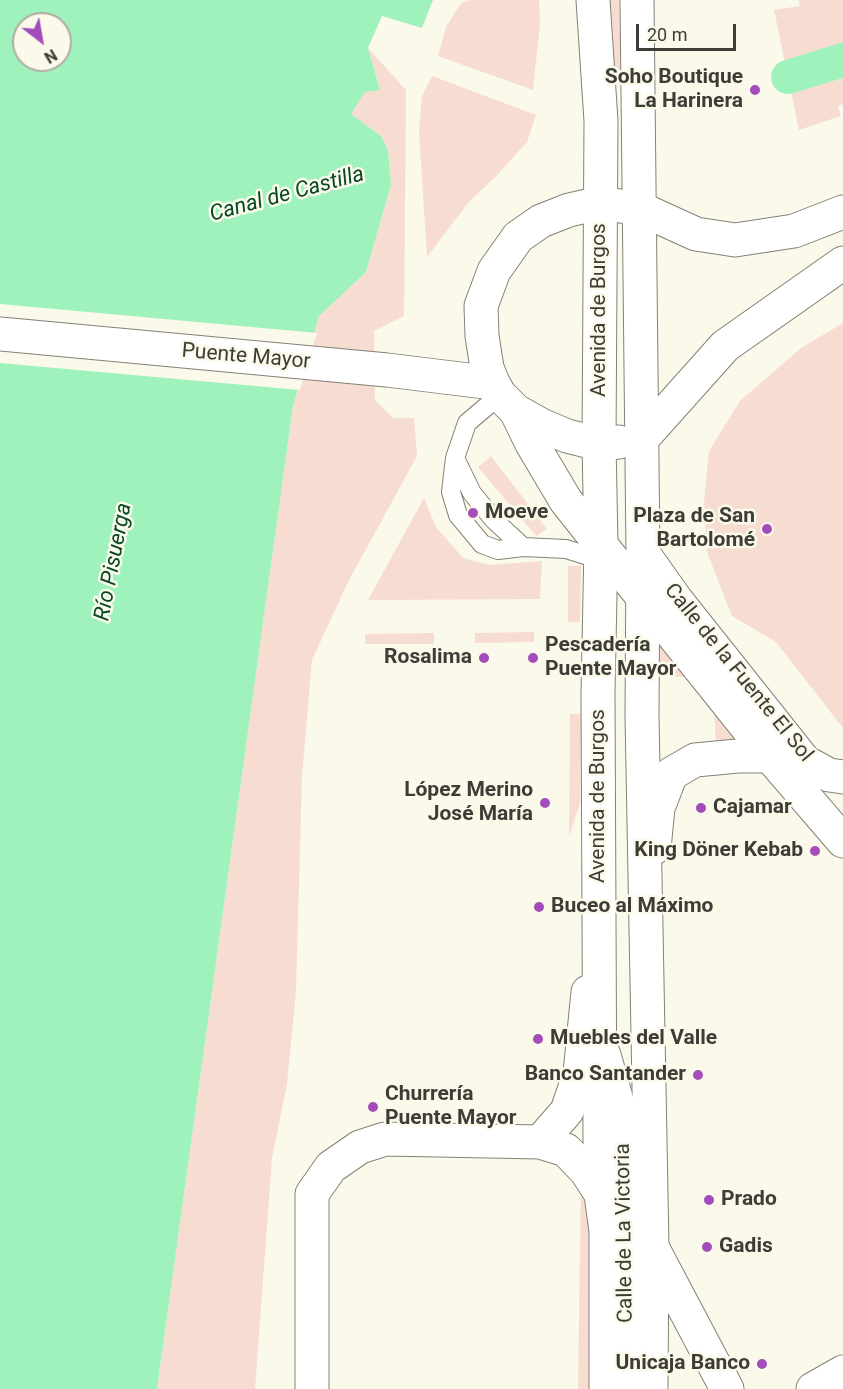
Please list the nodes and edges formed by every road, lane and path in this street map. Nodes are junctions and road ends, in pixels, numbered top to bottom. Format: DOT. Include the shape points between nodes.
graph roads {
  1 [pos="593,0"];
  2 [pos="638,0"];
  3 [pos="600,203"];
  4 [pos="640,210"];
  5 [pos="843,212"];
  6 [pos="843,263"];
  7 [pos="0,334"];
  8 [pos="503,396"];
  9 [pos="641,440"];
  10 [pos="599,444"];
  11 [pos="455,458"];
  12 [pos="523,548"];
  13 [pos="601,552"];
  14 [pos="643,553"];
  15 [pos="642,594"];
  16 [pos="770,756"];
  17 [pos="843,777"];
  18 [pos="843,841"];
  19 [pos="647,921"];
  20 [pos="599,925"];
  21 [pos="601,1045"];
  22 [pos="540,1142"];
  23 [pos="601,1194"];
  24 [pos="652,1247"];
  25 [pos="843,1372"];
  26 [pos="312,1389"];
  27 [pos="606,1389"];
  28 [pos="627,1389"];
  29 [pos="651,1389"];
  30 [pos="727,1389"];
  31 [pos="813,1389"];
  1 -- 3 [label="main road, Avenida de Burgos" via="600,102"];
  2 -- 4 [label="main road, Avenida de Burgos"];
  3 -- 4 [label="main road"];
  3 -- 8 [label="main road, Calle de la Fuente El Sol" via="541,220 518,237 494,271 481,306 482,336 487,368"];
  3 -- 10 [label="main road, Avenida de Burgos"];
  4 -- 5 [label="main road" via="696,234 735,240 794,231"];
  4 -- 9 [label="main road, Avenida de Burgos"];
  6 -- 9 [label="main road" via="725,346"];
  7 -- 8 [label="main road, Puente Mayor" via="387,370"];
  8 -- 10 [label="main road" via="541,425"];
  8 -- 11 [label="lane" via="467,423"];
  8 -- 13 [label="main road, Calle de la Fuente El Sol"];
  9 -- 10 [label="main road"];
  9 -- 14 [label="main road, Avenida de Burgos"];
  10 -- 13 [label="main road, Avenida de Burgos"];
  11 -- 12 [label="lane" via="471,493"];
  11 -- 12 [label="lane" via="450,492 458,515 482,544 498,550"];
  12 -- 13 [label="lane"];
  13 -- 15 [label="main road, Calle de la Fuente El Sol"];
  13 -- 20 [label="main road, Avenida de Burgos"];
  14 -- 15 [label="main road, Avenida de Burgos"];
  14 -- 17 [label="main road, Calle de la Fuente El Sol" via="805,762 829,776"];
  15 -- 16 [label="main road, Calle de la Fuente El Sol"];
  15 -- 19 [label="main road, Avenida de Burgos"];
  16 -- 18 [label="main road, Calle de la Fuente El Sol"];
  16 -- 19 [label="main road, Calle de la Fuente El Sol" via="695,760 671,774 658,808"];
  19 -- 24 [label="main road, Avenida de Burgos"];
  20 -- 21 [label="main road, Avenida de Burgos"];
  20 -- 22 [label="main road" via="585,1010 580,1073 567,1111"];
  21 -- 23 [label="main road, Avenida de Burgos"];
  21 -- 28 [label="main road, Calle de La Victoria" via="622,1119 629,1210"];
  22 -- 23 [label="main road" via="566,1150"];
  22 -- 26 [label="main road" via="385,1139 360,1147 331,1167 312,1194"];
  23 -- 27 [label="main road, Avenida de Burgos" via="606,1231"];
  24 -- 29 [label="main road, Avenida de Burgos"];
  24 -- 30 [label="main road, Calle de La Victoria"];
  25 -- 31 [label="main road"];
}
